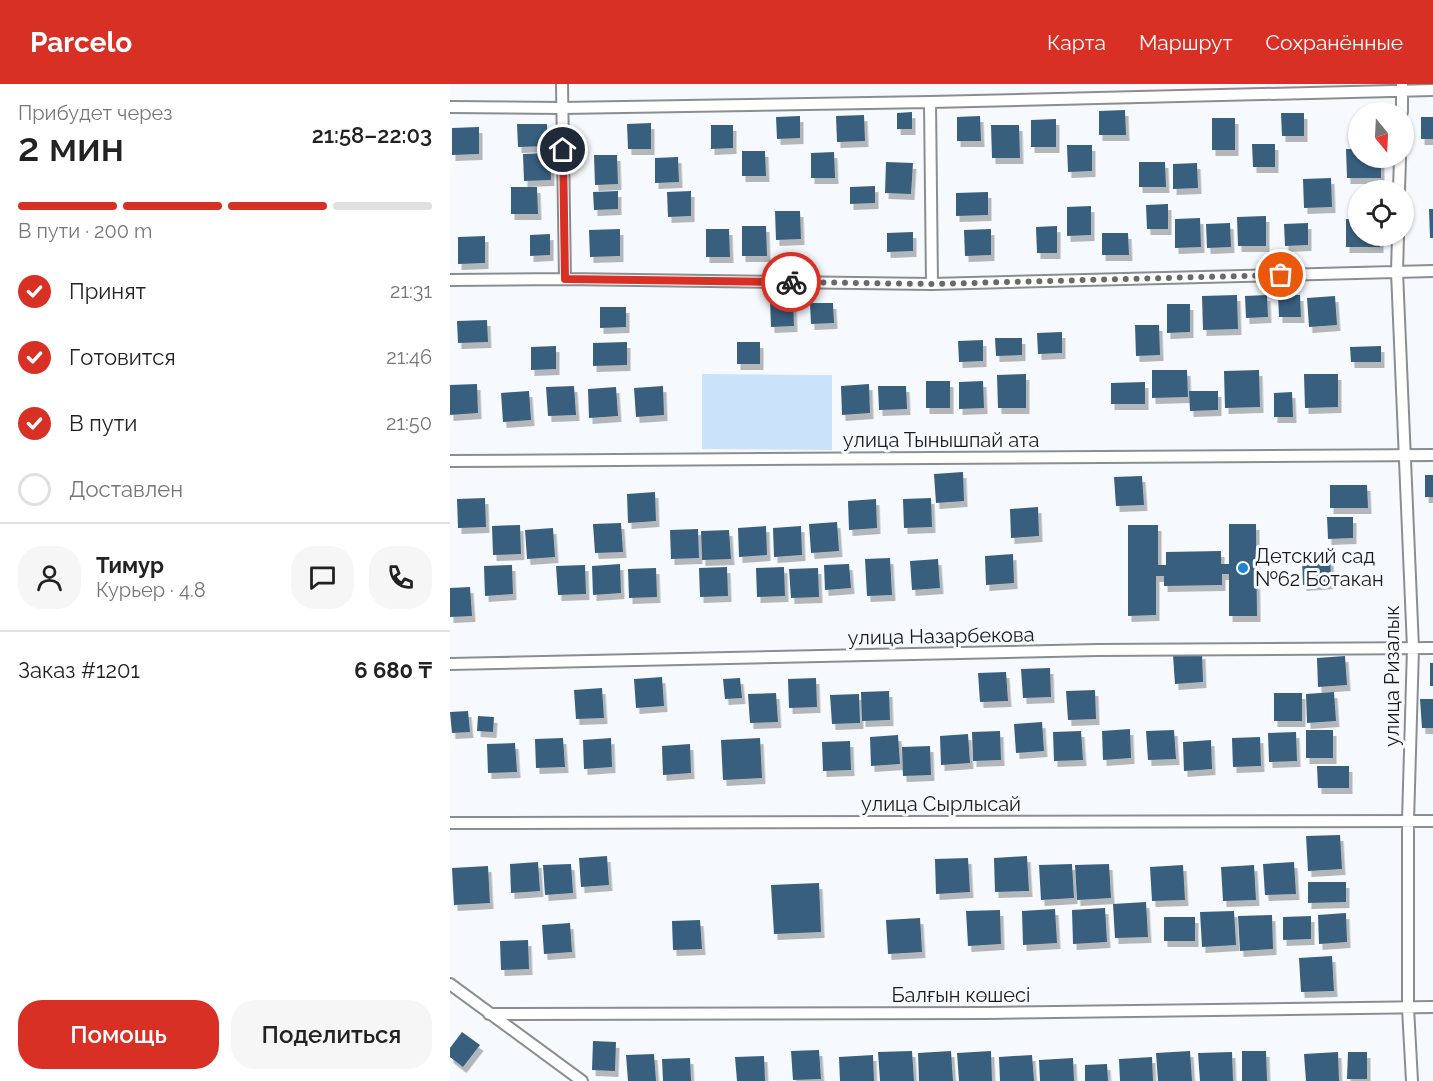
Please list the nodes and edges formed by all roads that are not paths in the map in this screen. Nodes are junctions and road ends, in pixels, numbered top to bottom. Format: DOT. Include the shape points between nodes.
graph roads {
  1 [pos="562,84"];
  2 [pos="1402,87"];
  3 [pos="1433,90"];
  4 [pos="930,102"];
  5 [pos="450,107"];
  6 [pos="562,108"];
  7 [pos="1398,246"];
  8 [pos="1433,271"];
  9 [pos="1397,272"];
  10 [pos="565,279"];
  11 [pos="450,280"];
  12 [pos="932,284"];
  13 [pos="1404,455"];
  14 [pos="1433,455"];
  15 [pos="450,461"];
  16 [pos="1413,648"];
  17 [pos="1433,648"];
  18 [pos="450,664"];
  19 [pos="1408,821"];
  20 [pos="1433,821"];
  21 [pos="450,824"];
  22 [pos="450,984"];
  23 [pos="1433,1007"];
  24 [pos="1408,1008"];
  25 [pos="489,1014"];
  26 [pos="582,1081"];
  27 [pos="1412,1081"];
  1 -- 6 [label="street"];
  2 -- 3 [label="street"];
  2 -- 4 [label="street"];
  4 -- 6 [label="street"];
  4 -- 12 [label="street"];
  5 -- 6 [label="street"];
  6 -- 10 [label="street"];
  7 -- 9 [label="street, улица Ризалык"];
  8 -- 9 [label="street"];
  9 -- 12 [label="street"];
  9 -- 13 [label="street, улица Ризалык"];
  10 -- 11 [label="street"];
  10 -- 12 [label="street"];
  13 -- 14 [label="street, улица Тынышпай ата"];
  13 -- 15 [label="street, улица Тынышпай ата"];
  13 -- 16 [label="street, улица Ризалык"];
  16 -- 17 [label="street, улица Назарбекова"];
  16 -- 18 [label="street, улица Назарбекова" via="1098,650"];
  16 -- 19 [label="street, улица Ризалык"];
  19 -- 20 [label="street, улица Сырлысай"];
  19 -- 21 [label="street, улица Сырлысай"];
  19 -- 24 [label="street, улица Ризалык"];
  22 -- 25 [label="street"];
  23 -- 24 [label="street, Балғын көшесі"];
  24 -- 25 [label="street, Балғын көшесі"];
  24 -- 27 [label="street, улица Ризалык"];
  25 -- 26 [label="street"];
}
